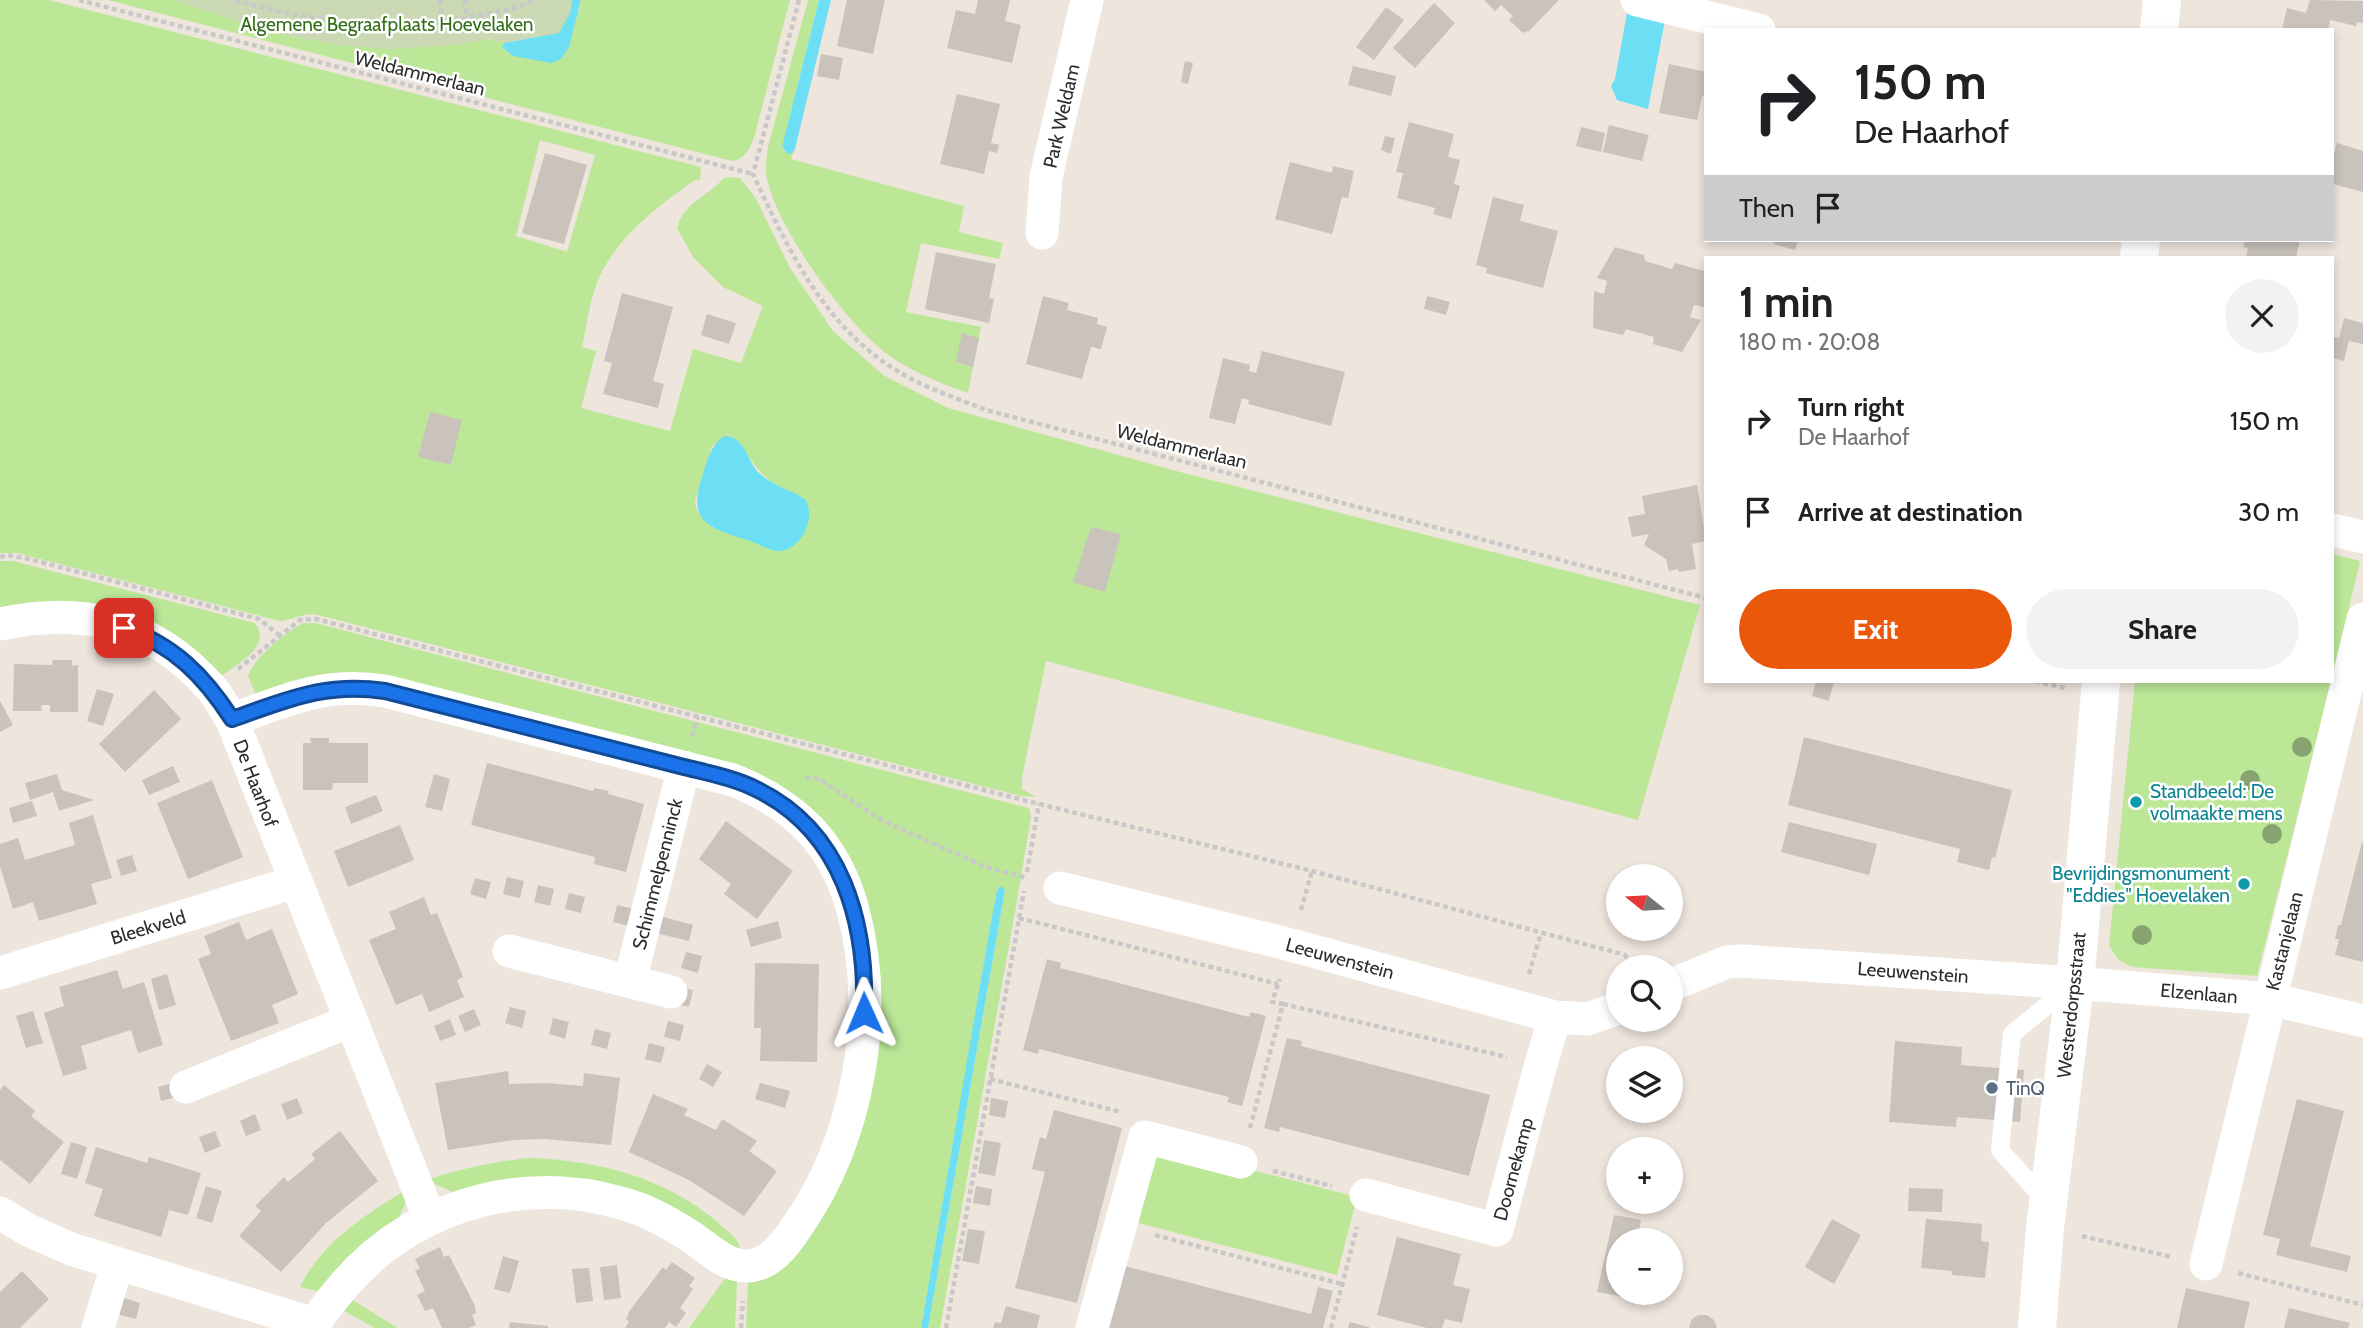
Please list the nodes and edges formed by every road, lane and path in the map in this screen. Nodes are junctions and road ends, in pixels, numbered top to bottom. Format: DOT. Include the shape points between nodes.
graph roads {
  1 [pos="79,0"];
  2 [pos="235,0"];
  3 [pos="440,0"];
  4 [pos="465,0"];
  5 [pos="534,0"];
  6 [pos="799,0"];
  7 [pos="1087,0"];
  8 [pos="1637,0"];
  9 [pos="2162,0"];
  10 [pos="467,18"];
  11 [pos="442,21"];
  12 [pos="1751,28"];
  13 [pos="2159,28"];
  14 [pos="753,174"];
  15 [pos="1042,233"];
  16 [pos="2334,530"];
  17 [pos="2363,537"];
  18 [pos="0,556"];
  19 [pos="1704,597"];
  20 [pos="2363,619"];
  21 [pos="0,624"];
  22 [pos="279,635"];
  23 [pos="2101,683"];
  24 [pos="213,689"];
  25 [pos="232,719"];
  26 [pos="684,767"];
  27 [pos="777,801"];
  28 [pos="1039,804"];
  29 [pos="1026,878"];
  30 [pos="295,882"];
  31 [pos="1060,888"];
  32 [pos="1019,918"];
  33 [pos="1291,945"];
  34 [pos="509,951"];
  35 [pos="1625,955"];
  36 [pos="0,973"];
  37 [pos="1683,980"];
  38 [pos="629,981"];
  39 [pos="2075,983"];
  40 [pos="1278,984"];
  41 [pos="671,992"];
  42 [pos="2270,999"];
  43 [pos="1283,1004"];
  44 [pos="1520,1007"];
  45 [pos="1606,1012"];
  46 [pos="1555,1017"];
  47 [pos="350,1021"];
  48 [pos="2363,1021"];
  49 [pos="990,1079"];
  50 [pos="186,1087"];
  51 [pos="1145,1137"];
  52 [pos="1241,1162"];
  53 [pos="1366,1195"];
  54 [pos="0,1213"];
  55 [pos="2047,1216"];
  56 [pos="430,1219"];
  57 [pos="1120,1226"];
  58 [pos="2206,1264"];
  59 [pos="117,1265"];
  60 [pos="1342,1284"];
  61 [pos="2363,1305"];
  62 [pos="313,1326"];
  63 [pos="98,1328"];
  64 [pos="946,1328"];
  65 [pos="1092,1328"];
  66 [pos="1331,1328"];
  67 [pos="2038,1328"];
  1 -- 14 [label="path, Weldammerlaan"];
  2 -- 11 [label="path" via="327,20 374,24"];
  3 -- 11 [label="path"];
  4 -- 10 [label="path"];
  5 -- 10 [label="path"];
  6 -- 14 [label="path"];
  7 -- 15 [label="street, Park Weldam" via="1046,177"];
  8 -- 12 [label="street"];
  9 -- 13 [label="street"];
  10 -- 11 [label="path"];
  14 -- 19 [label="path, Weldammerlaan" via="798,266 831,313 890,367 931,388 1007,416"];
  16 -- 17 [label="street"];
  18 -- 22 [label="path" via="26,558 259,619"];
  20 -- 42 [label="street, Kastanjelaan"];
  21 -- 24 [label="street, De Haarhof" via="55,616 110,622 164,646"];
  22 -- 24 [label="path"];
  22 -- 28 [label="path" via="300,620 316,619"];
  23 -- 39 [label="street, Westerdorpsstraat"];
  24 -- 25 [label="street, De Haarhof"];
  25 -- 26 [label="street" via="314,691 362,687"];
  25 -- 30 [label="street, De Haarhof"];
  26 -- 27 [label="street" via="733,780"];
  26 -- 38 [label="street, Schimmelpenninck"];
  27 -- 29 [label="path" via="798,782 808,777 819,779 883,821 986,867"];
  27 -- 56 [label="street" via="814,833 845,882 854,913 864,993 859,1073 850,1111 823,1183 787,1241 766,1261 738,1265 643,1211 578,1194 502,1195"];
  28 -- 29 [label="path"];
  28 -- 35 [label="path"];
  29 -- 31 [label="path"];
  29 -- 32 [label="path"];
  30 -- 36 [label="street, Bleekveld"];
  30 -- 47 [label="street, De Haarhof"];
  31 -- 33 [label="street, Leeuwenstein"];
  32 -- 40 [label="path"];
  32 -- 49 [label="path"];
  33 -- 40 [label="path"];
  33 -- 44 [label="street, Leeuwenstein"];
  34 -- 38 [label="street"];
  37 -- 39 [label="street, Leeuwenstein" via="1727,962 1743,961"];
  38 -- 41 [label="street"];
  39 -- 42 [label="street, Elzenlaan"];
  39 -- 55 [label="street, Westerdorpsstraat"];
  39 -- 55 [label="lane" via="2012,1034 2000,1150"];
  40 -- 43 [label="path" via="1272,1002"];
  42 -- 48 [label="street, Elzenlaan"];
  42 -- 58 [label="street, Kastanjelaan"];
  43 -- 44 [label="path" via="1506,1057"];
  43 -- 52 [label="path"];
  44 -- 46 [label="street, Leeuwenstein"];
  45 -- 46 [label="street, Leeuwenstein" via="1587,1019"];
  46 -- 53 [label="street, Doornekamp" via="1497,1230"];
  47 -- 50 [label="street"];
  47 -- 56 [label="street, De Haarhof"];
  49 -- 51 [label="path" via="1149,1119"];
  49 -- 64 [label="path"];
  51 -- 52 [label="street"];
  51 -- 57 [label="street"];
  52 -- 53 [label="path"];
  53 -- 60 [label="path"];
  54 -- 59 [label="street" via="71,1250"];
  55 -- 58 [label="path"];
  55 -- 67 [label="street, Westerdorpsstraat"];
  56 -- 62 [label="street" via="388,1244 356,1271"];
  57 -- 60 [label="path"];
  57 -- 65 [label="street"];
  58 -- 61 [label="path"];
  59 -- 62 [label="street"];
  59 -- 63 [label="street"];
  60 -- 66 [label="path"];
}
